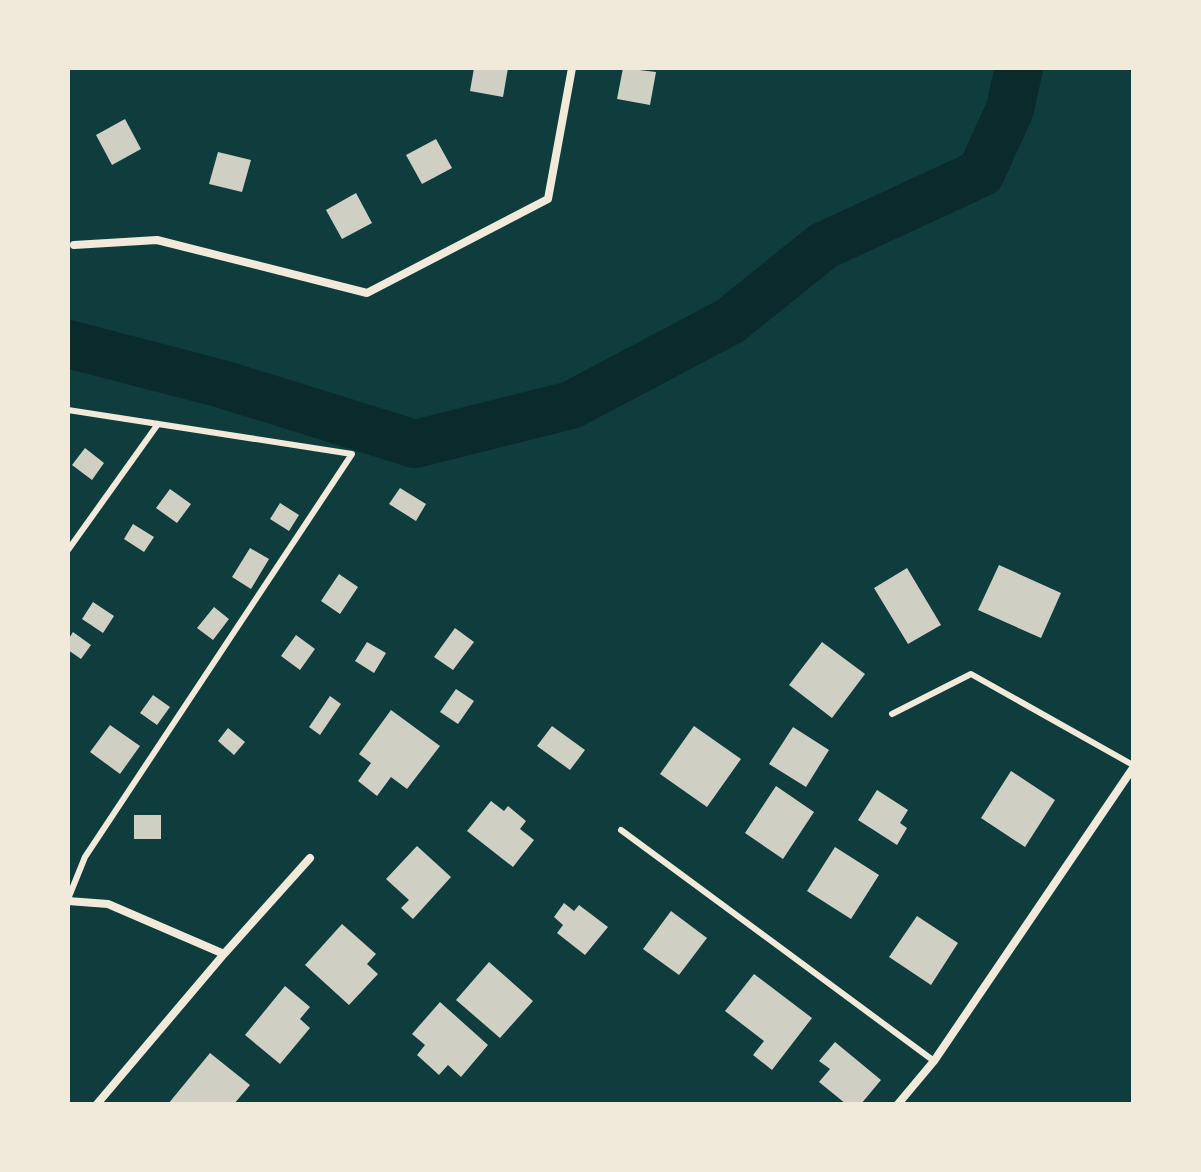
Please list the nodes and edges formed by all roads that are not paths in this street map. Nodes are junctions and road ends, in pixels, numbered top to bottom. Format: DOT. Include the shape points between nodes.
graph roads {
  1 [pos="572,68"];
  2 [pos="74,245"];
  3 [pos="68,410"];
  4 [pos="158,424"];
  5 [pos="68,550"];
  6 [pos="892,714"];
  7 [pos="1133,767"];
  8 [pos="621,830"];
  9 [pos="310,858"];
  10 [pos="68,900"];
  11 [pos="224,954"];
  12 [pos="934,1061"];
  13 [pos="97,1104"];
  14 [pos="898,1104"];
  1 -- 2 [label="street" via="548,199 367,293 157,240"];
  3 -- 4 [label="lane"];
  4 -- 5 [label="lane"];
  4 -- 10 [label="lane" via="352,454 85,857"];
  6 -- 7 [label="lane" via="971,674"];
  7 -- 12 [label="street"];
  8 -- 12 [label="lane"];
  9 -- 11 [label="street"];
  10 -- 11 [label="street" via="108,904"];
  11 -- 13 [label="street"];
  12 -- 14 [label="street"];
}
